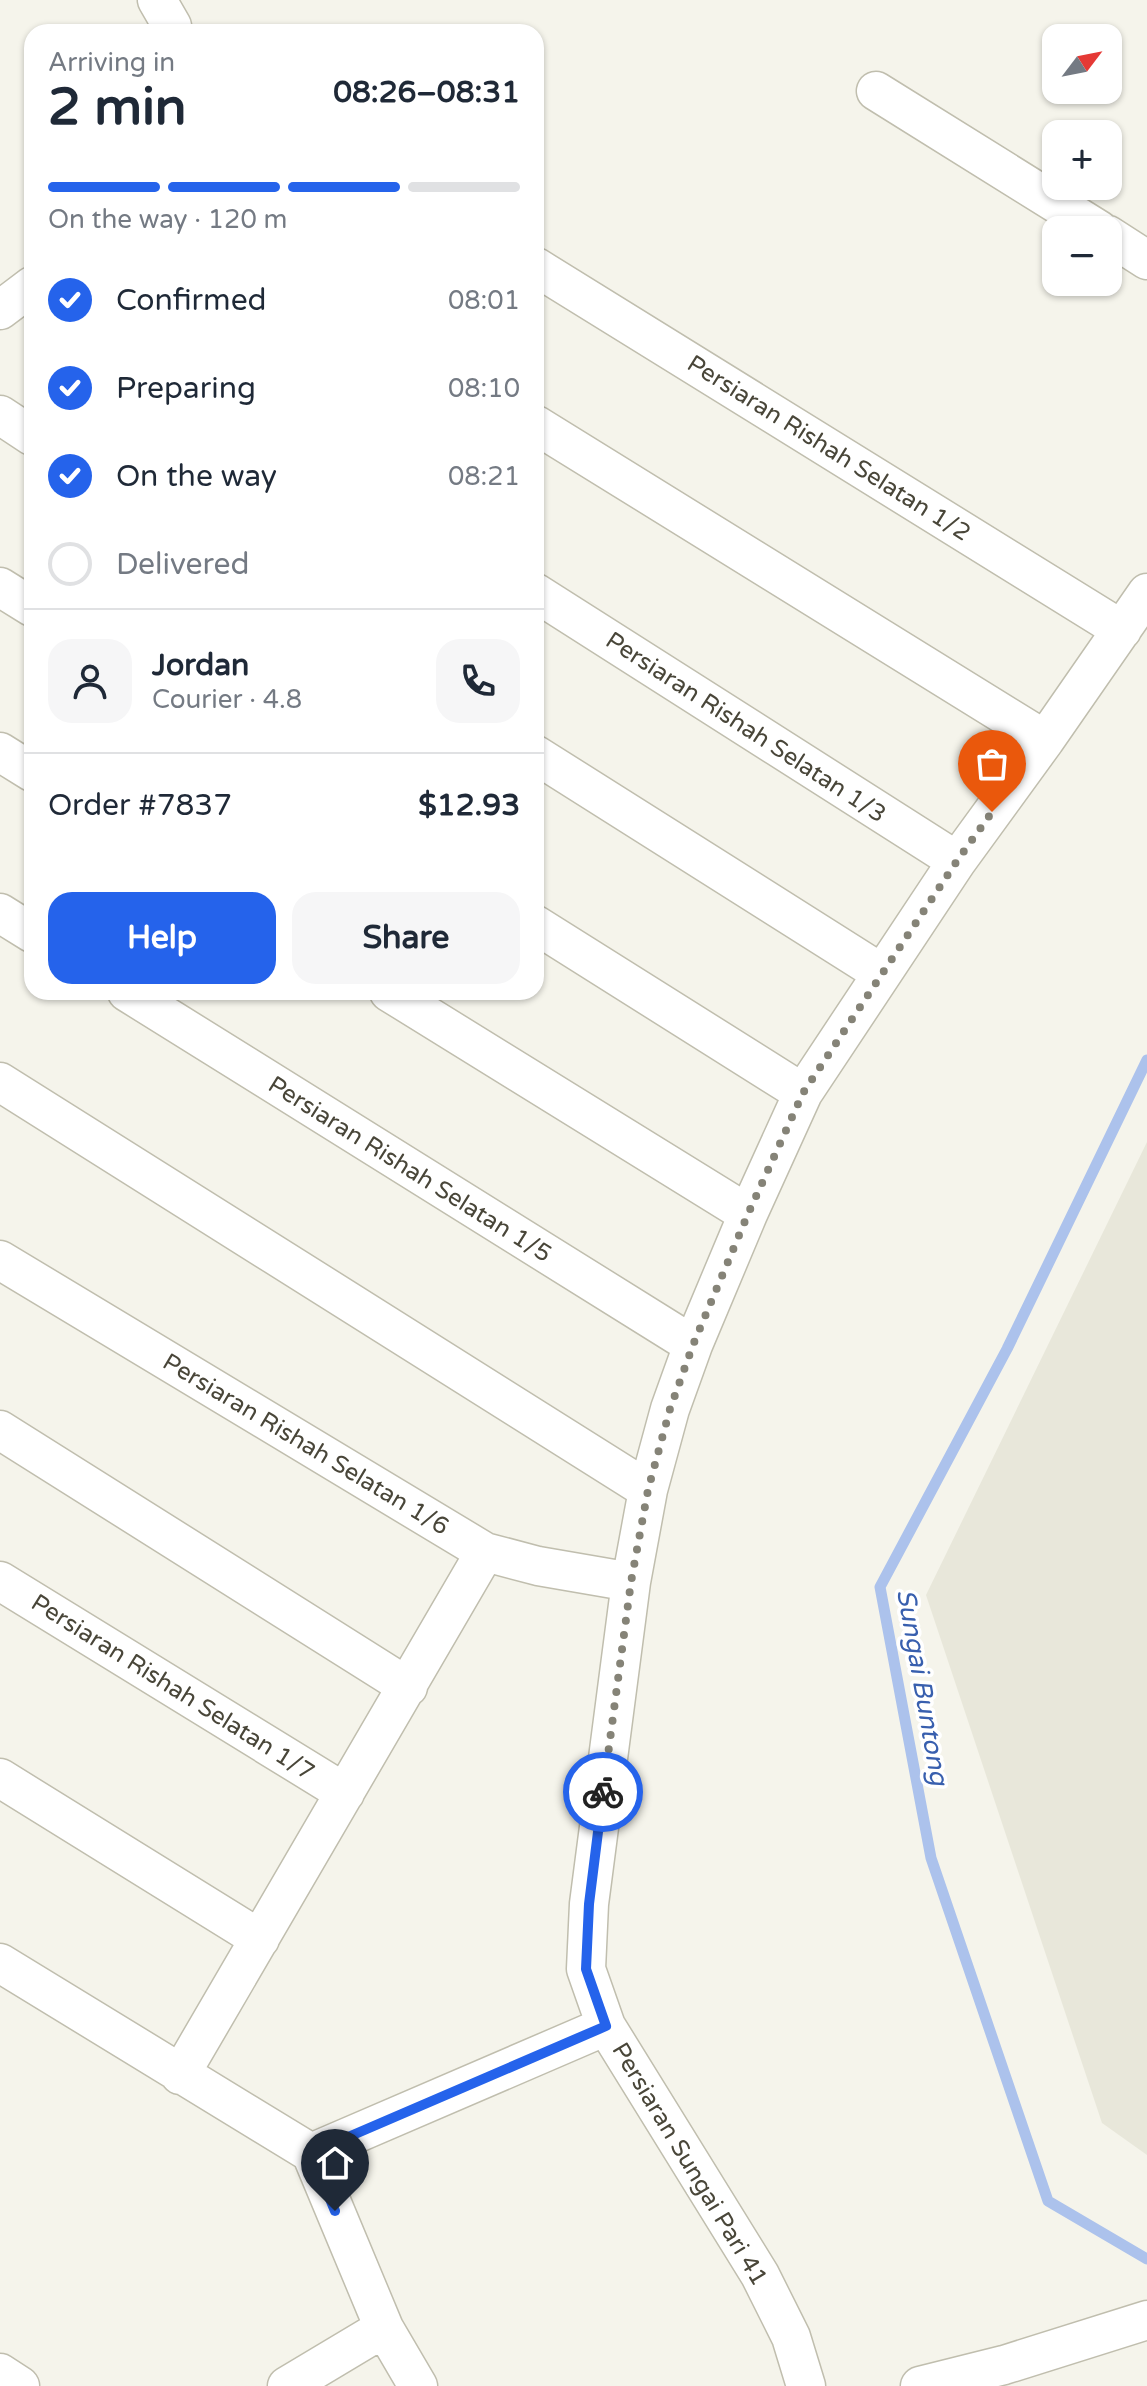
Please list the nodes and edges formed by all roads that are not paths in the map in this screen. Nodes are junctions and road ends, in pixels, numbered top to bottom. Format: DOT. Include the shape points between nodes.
graph roads {
  1 [pos="876,91"];
  2 [pos="1077,216"];
  3 [pos="1122,244"];
  4 [pos="1147,260"];
  5 [pos="544,272"];
  6 [pos="24,292"];
  7 [pos="0,310"];
  8 [pos="0,415"];
  9 [pos="544,430"];
  10 [pos="24,431"];
  11 [pos="0,587"];
  12 [pos="1147,593"];
  13 [pos="544,598"];
  14 [pos="24,602"];
  15 [pos="1122,630"];
  16 [pos="1045,740"];
  17 [pos="0,752"];
  18 [pos="544,760"];
  19 [pos="24,767"];
  20 [pos="957,861"];
  21 [pos="0,913"];
  22 [pos="24,928"];
  23 [pos="544,930"];
  24 [pos="881,973"];
  25 [pos="140,1000"];
  26 [pos="402,1000"];
  27 [pos="0,1082"];
  28 [pos="803,1093"];
  29 [pos="748,1214"];
  30 [pos="0,1260"];
  31 [pos="693,1345"];
  32 [pos="0,1430"];
  33 [pos="648,1490"];
  34 [pos="485,1552"];
  35 [pos="0,1581"];
  36 [pos="631,1582"];
  37 [pos="408,1687"];
  38 [pos="0,1778"];
  39 [pos="345,1793"];
  40 [pos="260,1939"];
  41 [pos="0,1963"];
  42 [pos="606,2026"];
  43 [pos="180,2075"];
  44 [pos="311,2153"];
  45 [pos="1146,2320"];
  46 [pos="384,2328"];
  47 [pos="0,2373"];
  48 [pos="20,2386"];
  49 [pos="287,2386"];
  50 [pos="418,2386"];
  51 [pos="806,2386"];
  52 [pos="920,2386"];
  1 -- 2 [label="street"];
  3 -- 4 [label="street"];
  5 -- 15 [label="street, Persiaran Rishah Selatan 1/2"];
  6 -- 7 [label="street"];
  8 -- 10 [label="street"];
  9 -- 16 [label="street"];
  11 -- 14 [label="street"];
  12 -- 15 [label="street, Persiaran Sungai Pari 41"];
  13 -- 20 [label="street, Persiaran Rishah Selatan 1/3"];
  15 -- 16 [label="street, Persiaran Sungai Pari 41"];
  16 -- 20 [label="street, Persiaran Sungai Pari 41"];
  17 -- 19 [label="street"];
  18 -- 24 [label="street"];
  20 -- 24 [label="street, Persiaran Sungai Pari 41"];
  21 -- 22 [label="street"];
  23 -- 28 [label="street"];
  24 -- 28 [label="street, Persiaran Sungai Pari 41"];
  25 -- 31 [label="street, Persiaran Rishah Selatan 1/5"];
  26 -- 29 [label="street"];
  27 -- 33 [label="street"];
  28 -- 29 [label="street, Persiaran Sungai Pari 41"];
  29 -- 31 [label="street, Persiaran Sungai Pari 41"];
  30 -- 34 [label="street, Persiaran Rishah Selatan 1/6"];
  31 -- 33 [label="street, Persiaran Sungai Pari 41"];
  32 -- 37 [label="street"];
  33 -- 36 [label="street, Persiaran Sungai Pari 41"];
  34 -- 36 [label="street, Persiaran Rishah Selatan 1/6"];
  34 -- 37 [label="street"];
  35 -- 39 [label="street, Persiaran Rishah Selatan 1/7"];
  36 -- 42 [label="street, Persiaran Sungai Pari 41" via="589,1904 586,1969"];
  37 -- 39 [label="street"];
  38 -- 40 [label="street"];
  39 -- 40 [label="street"];
  40 -- 43 [label="street"];
  41 -- 43 [label="street"];
  42 -- 44 [label="street"];
  42 -- 51 [label="street, Persiaran Sungai Pari 41" via="760,2275 791,2337"];
  43 -- 44 [label="street"];
  44 -- 46 [label="street"];
  45 -- 52 [label="street"];
  46 -- 49 [label="street"];
  46 -- 50 [label="street"];
  47 -- 48 [label="street"];
}
